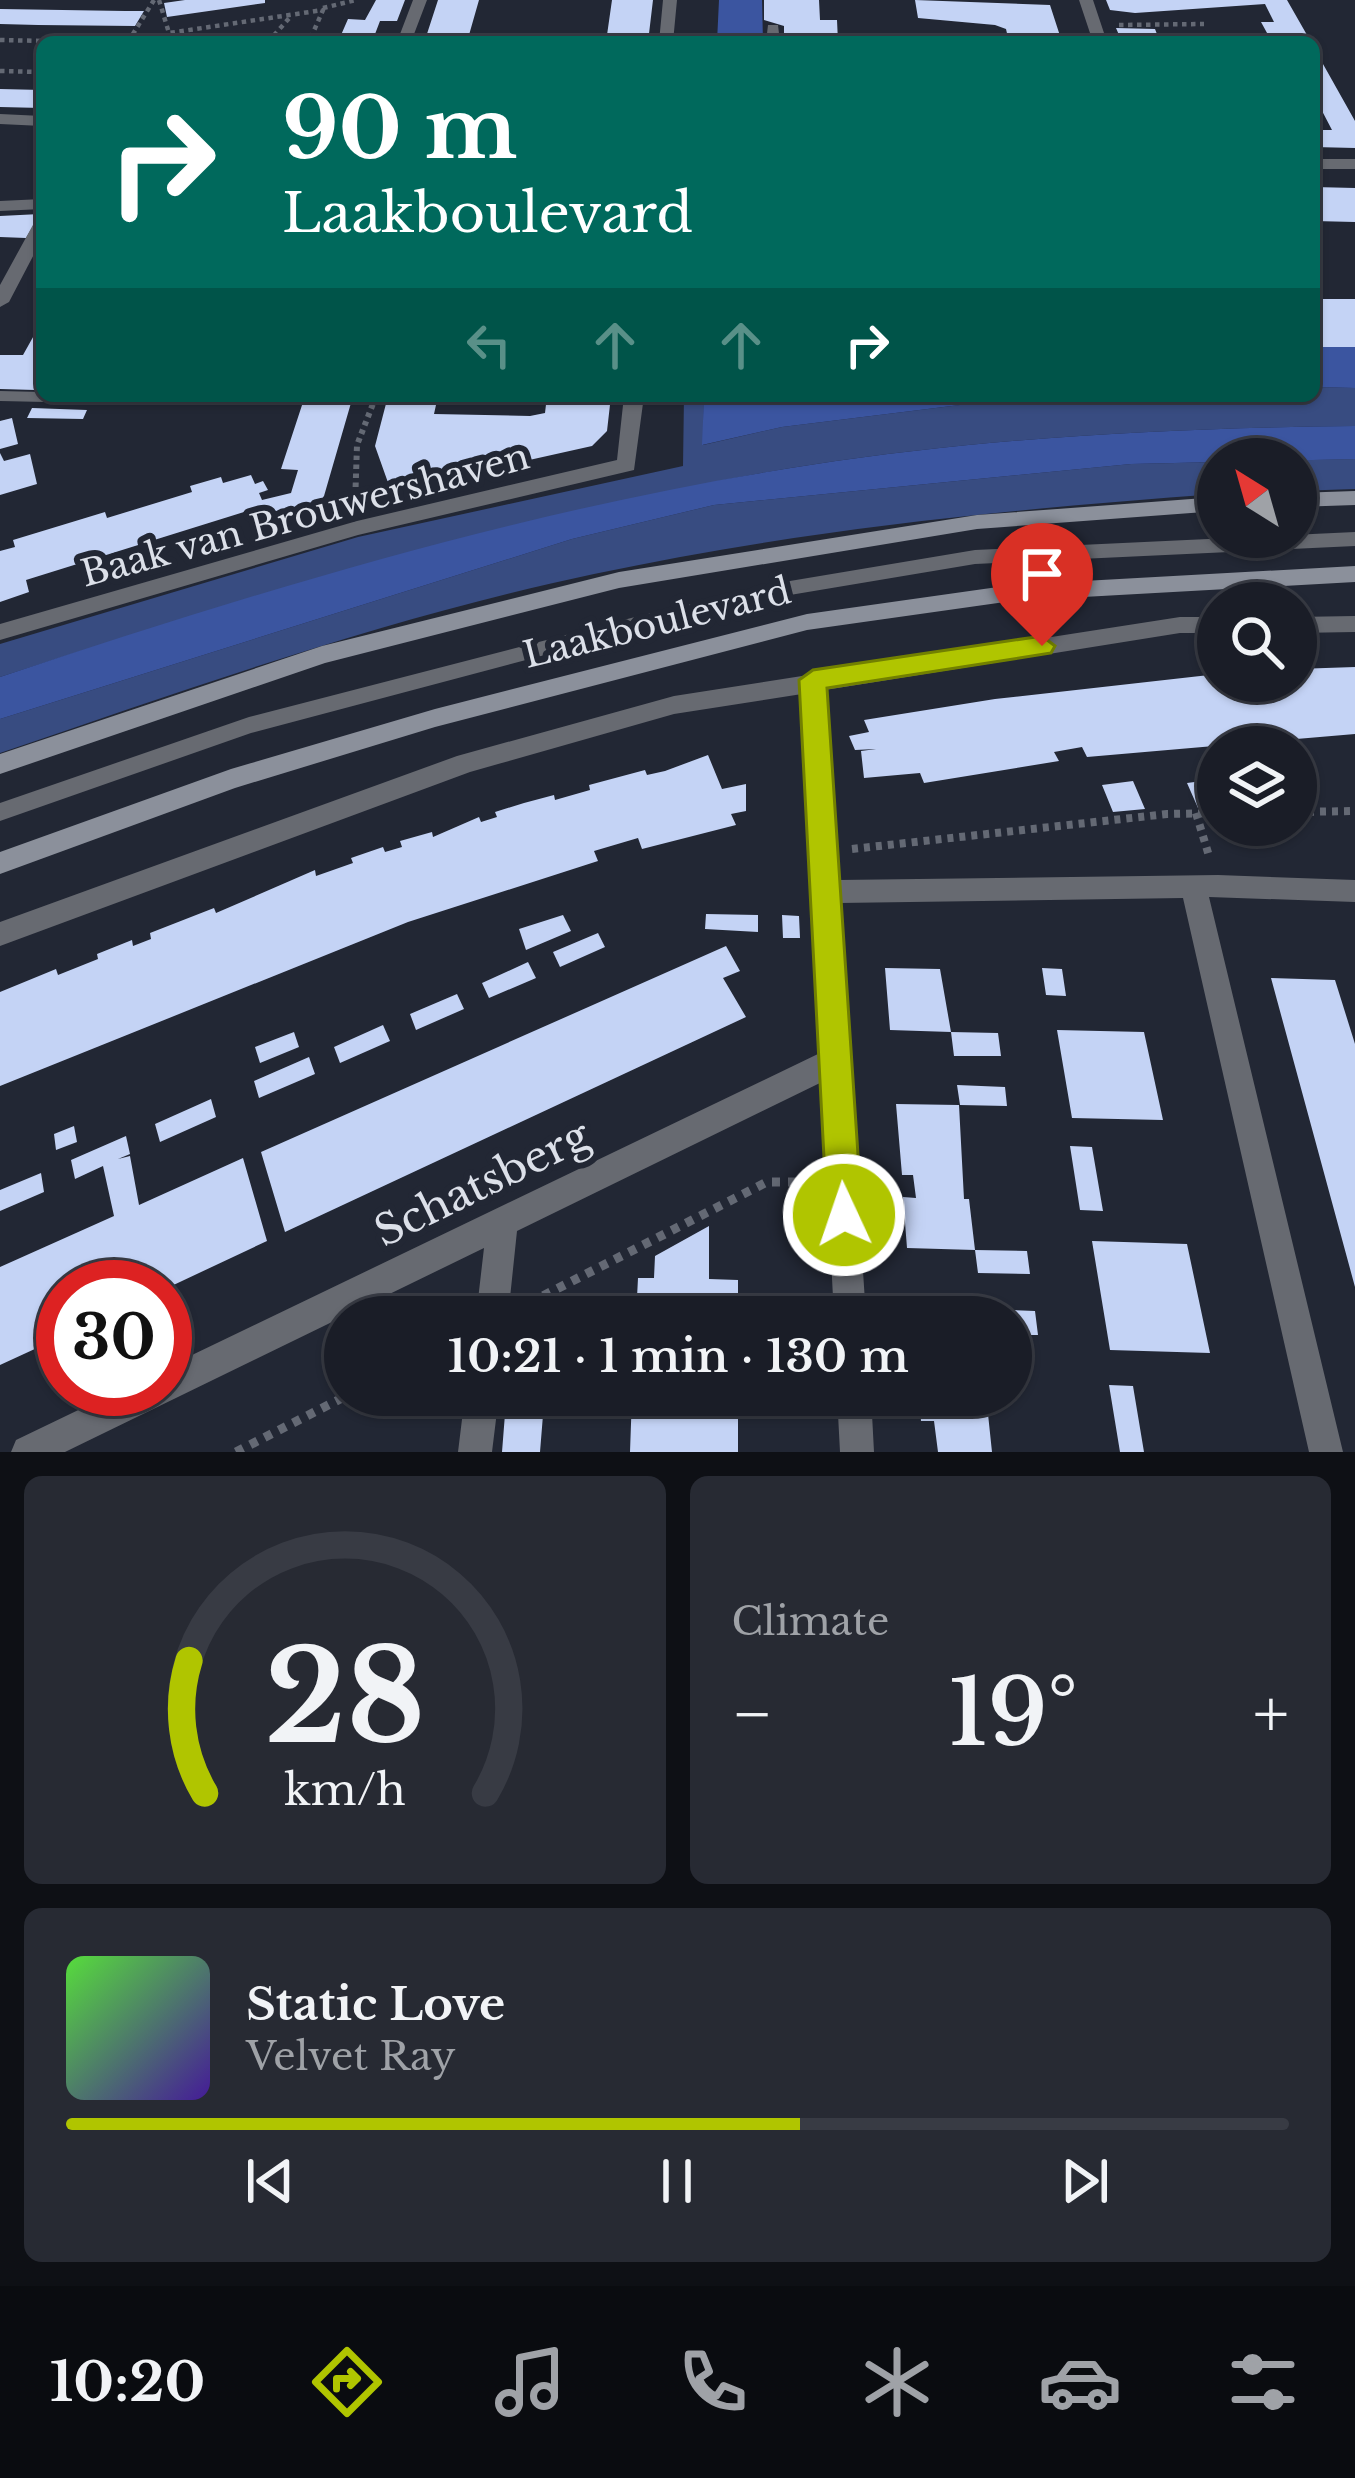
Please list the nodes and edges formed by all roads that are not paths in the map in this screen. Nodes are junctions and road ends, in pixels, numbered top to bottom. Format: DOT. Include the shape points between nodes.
graph roads {
  1 [pos="420,0"];
  2 [pos="670,0"];
  3 [pos="1086,0"];
  4 [pos="406,36"];
  5 [pos="667,36"];
  6 [pos="1098,36"];
  7 [pos="0,119"];
  8 [pos="36,121"];
  9 [pos="1320,164"];
  10 [pos="1355,164"];
  11 [pos="36,204"];
  12 [pos="0,206"];
  13 [pos="36,235"];
  14 [pos="0,302"];
  15 [pos="0,396"];
  16 [pos="36,397"];
  17 [pos="633,402"];
  18 [pos="1355,498"];
  19 [pos="1317,499"];
  20 [pos="1197,506"];
  21 [pos="1355,539"];
  22 [pos="1355,574"];
  23 [pos="1355,624"];
  24 [pos="1317,625"];
  25 [pos="1197,626"];
  26 [pos="0,632"];
  27 [pos="813,680"];
  28 [pos="0,764"];
  29 [pos="0,812"];
  30 [pos="0,862"];
  31 [pos="1194,889"];
  32 [pos="1355,891"];
  33 [pos="823,892"];
  34 [pos="0,934"];
  35 [pos="837,1060"];
  36 [pos="502,1225"];
  37 [pos="505,1296"];
  38 [pos="849,1296"];
  39 [pos="192,1374"];
  40 [pos="103,1416"];
  41 [pos="479,1416"];
  42 [pos="855,1416"];
  43 [pos="28,1452"];
  44 [pos="475,1452"];
  45 [pos="857,1452"];
  46 [pos="1326,1452"];
  1 -- 4 [label="street"];
  2 -- 5 [label="street"];
  3 -- 6 [label="street"];
  7 -- 8 [label="street"];
  9 -- 10 [label="street"];
  11 -- 12 [label="street"];
  13 -- 14 [label="street"];
  15 -- 16 [label="lane"];
  17 -- 26 [label="street, Baak van Brouwershaven" via="627,465 357,528"];
  18 -- 19 [label="main road"];
  20 -- 28 [label="main road, Laakboulevard" via="977,522 619,580 322,655"];
  21 -- 29 [label="lane, Laakboulevard" via="976,556 790,588 249,725"];
  22 -- 30 [label="main road, Laakboulevard" via="1012,593 807,622 435,718 230,779"];
  23 -- 24 [label="street"];
  25 -- 27 [label="street"];
  27 -- 33 [label="street"];
  27 -- 34 [label="street" via="674,705 466,763"];
  31 -- 32 [label="street"];
  31 -- 33 [label="street"];
  31 -- 46 [label="street"];
  33 -- 35 [label="street"];
  35 -- 36 [label="street, Schatsberg"];
  35 -- 38 [label="street"];
  36 -- 37 [label="street"];
  36 -- 39 [label="street, Schatsberg"];
  40 -- 43 [label="street, Schatsberg"];
  41 -- 44 [label="street"];
  42 -- 45 [label="street"];
}
